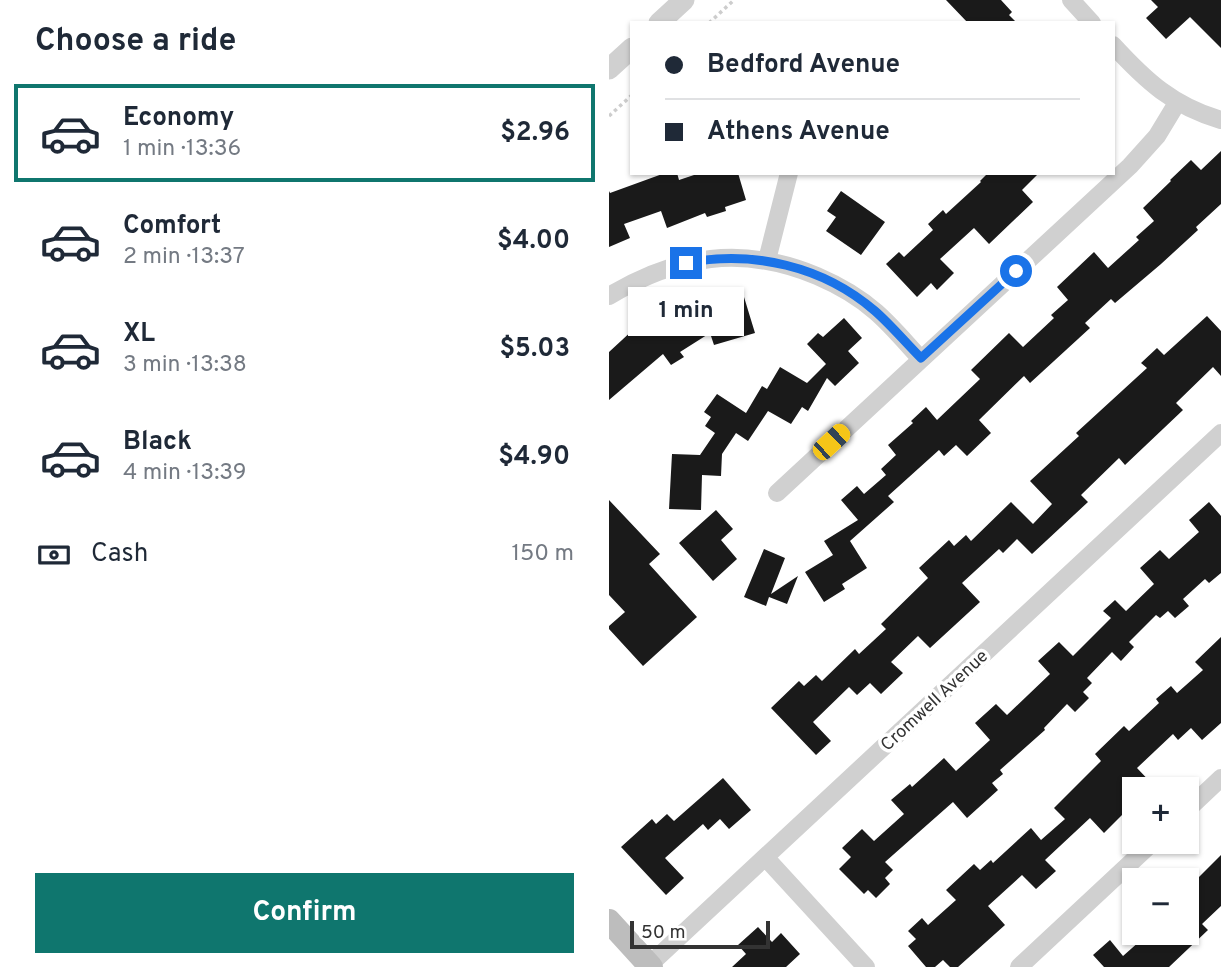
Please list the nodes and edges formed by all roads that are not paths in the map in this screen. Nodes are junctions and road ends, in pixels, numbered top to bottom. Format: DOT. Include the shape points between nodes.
graph roads {
  1 [pos="684,0"];
  2 [pos="1071,0"];
  3 [pos="661,21"];
  4 [pos="1090,21"];
  5 [pos="1115,47"];
  6 [pos="630,50"];
  7 [pos="609,69"];
  8 [pos="1177,103"];
  9 [pos="1221,120"];
  10 [pos="788,175"];
  11 [pos="767,260"];
  12 [pos="609,296"];
  13 [pos="921,358"];
  14 [pos="1221,433"];
  15 [pos="777,493"];
  16 [pos="1221,778"];
  17 [pos="1199,799"];
  18 [pos="1140,854"];
  19 [pos="766,858"];
  20 [pos="609,921"];
  21 [pos="649,966"];
  22 [pos="866,967"];
  23 [pos="1019,967"];
  1 -- 3 [label="street"];
  2 -- 4 [label="street"];
  5 -- 8 [label="street" via="1144,78"];
  6 -- 7 [label="street"];
  8 -- 9 [label="street"];
  8 -- 13 [label="street" via="1157,136 1130,166"];
  10 -- 11 [label="street"];
  11 -- 12 [label="street" via="686,263"];
  11 -- 13 [label="street" via="851,293"];
  13 -- 15 [label="street"];
  14 -- 19 [label="street, Cromwell Avenue"];
  16 -- 17 [label="street"];
  18 -- 23 [label="street"];
  19 -- 21 [label="street, Cromwell Avenue"];
  19 -- 22 [label="street"];
  20 -- 21 [label="main road"];
}
